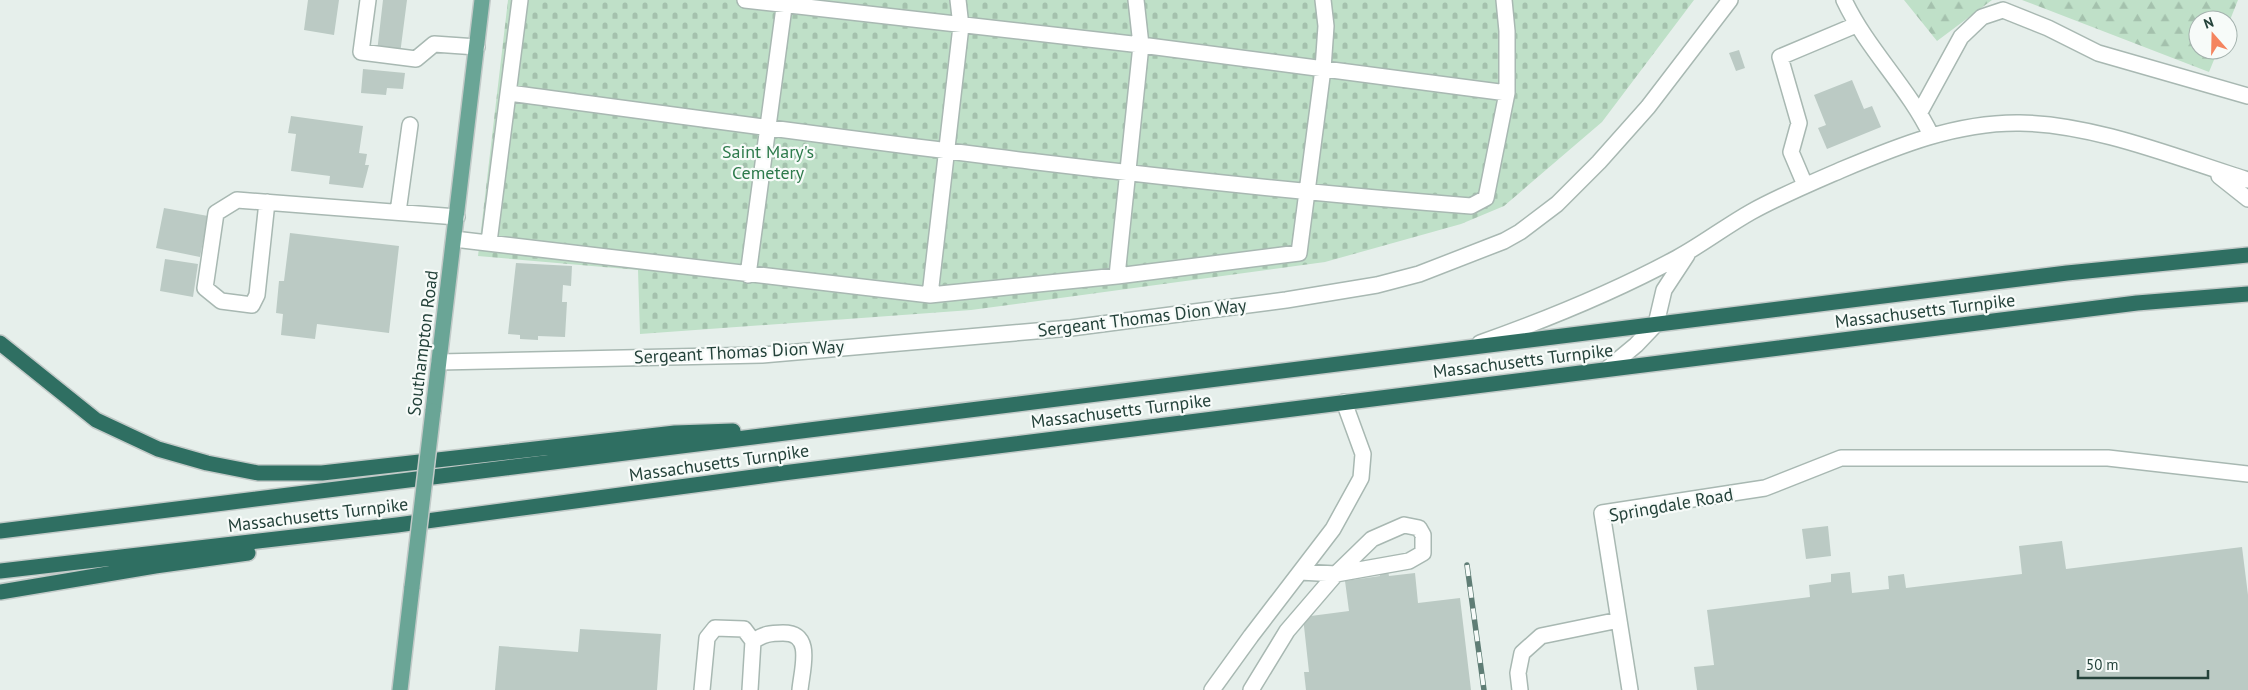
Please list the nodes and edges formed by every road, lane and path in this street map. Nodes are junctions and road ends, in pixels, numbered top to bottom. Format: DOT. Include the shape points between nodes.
graph roads {
  1 [pos="368,0"];
  2 [pos="482,0"];
  3 [pos="520,0"];
  4 [pos="745,0"];
  5 [pos="958,0"];
  6 [pos="1136,0"];
  7 [pos="1323,0"];
  8 [pos="1504,0"];
  9 [pos="1730,0"];
  10 [pos="1844,0"];
  11 [pos="785,2"];
  12 [pos="961,26"];
  13 [pos="1856,26"];
  14 [pos="1141,45"];
  15 [pos="477,47"];
  16 [pos="1323,69"];
  17 [pos="510,93"];
  18 [pos="1507,93"];
  19 [pos="2248,96"];
  20 [pos="1920,112"];
  21 [pos="410,125"];
  22 [pos="767,128"];
  23 [pos="1932,135"];
  24 [pos="946,149"];
  25 [pos="2208,167"];
  26 [pos="1128,172"];
  27 [pos="2248,180"];
  28 [pos="1806,185"];
  29 [pos="1308,193"];
  30 [pos="2248,199"];
  31 [pos="267,202"];
  32 [pos="398,212"];
  33 [pos="457,217"];
  34 [pos="454,240"];
  35 [pos="489,242"];
  36 [pos="1691,250"];
  37 [pos="2248,254"];
  38 [pos="748,274"];
  39 [pos="1117,276"];
  40 [pos="2248,294"];
  41 [pos="930,295"];
  42 [pos="1656,324"];
  43 [pos="0,343"];
  44 [pos="1468,348"];
  45 [pos="439,362"];
  46 [pos="1607,369"];
  47 [pos="1344,402"];
  48 [pos="842,426"];
  49 [pos="2248,474"];
  50 [pos="397,525"];
  51 [pos="0,531"];
  52 [pos="0,571"];
  53 [pos="1300,572"];
  54 [pos="1336,574"];
  55 [pos="0,592"];
  56 [pos="1619,620"];
  57 [pos="753,641"];
  58 [pos="1215,689"];
  59 [pos="400,690"];
  60 [pos="702,690"];
  61 [pos="750,690"];
  62 [pos="800,690"];
  63 [pos="1251,690"];
  64 [pos="1520,690"];
  65 [pos="1630,690"];
  1 -- 15 [label="street" via="361,52 416,59 434,44"];
  2 -- 15 [label="main road, Southampton Road"];
  3 -- 17 [label="street"];
  4 -- 11 [label="street"];
  5 -- 12 [label="street"];
  6 -- 14 [label="street"];
  7 -- 16 [label="street" via="1326,26"];
  8 -- 18 [label="street"];
  9 -- 45 [label="street, Sergeant Thomas Dion Way" via="1648,107 1600,162 1556,204 1504,241 1419,274 1377,285 1286,300 1071,328 762,355"];
  10 -- 13 [label="street"];
  11 -- 12 [label="street"];
  11 -- 22 [label="street"];
  12 -- 14 [label="street"];
  12 -- 24 [label="street"];
  13 -- 20 [label="street"];
  13 -- 28 [label="street" via="1780,57 1799,123 1791,152"];
  14 -- 16 [label="street"];
  14 -- 26 [label="street"];
  15 -- 33 [label="main road, Southampton Road"];
  16 -- 18 [label="street"];
  16 -- 29 [label="street"];
  17 -- 22 [label="street"];
  17 -- 35 [label="street"];
  18 -- 29 [label="street" via="1486,198 1471,206"];
  19 -- 20 [label="street" via="2098,53 2003,10 1982,17 1961,36"];
  20 -- 23 [label="street"];
  21 -- 32 [label="street"];
  22 -- 24 [label="street"];
  22 -- 38 [label="street"];
  23 -- 25 [label="street" via="1986,125 2042,125 2113,139"];
  23 -- 28 [label="street"];
  24 -- 26 [label="street"];
  24 -- 41 [label="street"];
  25 -- 27 [label="street"];
  25 -- 30 [label="street"];
  26 -- 29 [label="street"];
  26 -- 39 [label="street"];
  28 -- 36 [label="street" via="1752,212"];
  29 -- 39 [label="street" via="1299,253"];
  31 -- 31 [label="street" via="237,200 216,213 205,288 221,301 252,305 258,294"];
  31 -- 32 [label="street"];
  32 -- 33 [label="street"];
  33 -- 34 [label="main road, Southampton Road"];
  34 -- 35 [label="street"];
  34 -- 45 [label="main road, Southampton Road"];
  35 -- 38 [label="street"];
  36 -- 42 [label="street" via="1664,290"];
  36 -- 44 [label="street" via="1578,306"];
  37 -- 42 [label="highway, Massachusetts Turnpike" via="2066,273"];
  38 -- 41 [label="street"];
  39 -- 41 [label="street"];
  40 -- 46 [label="highway, Massachusetts Turnpike" via="2136,303"];
  42 -- 44 [label="highway, Massachusetts Turnpike"];
  42 -- 46 [label="street"];
  43 -- 48 [label="highway" via="96,420 158,449 207,464 258,473 322,473 675,433"];
  44 -- 48 [label="highway, Massachusetts Turnpike"];
  45 -- 59 [label="main road, Southampton Road, bridge"];
  46 -- 47 [label="highway, Massachusetts Turnpike"];
  47 -- 50 [label="highway, Massachusetts Turnpike"];
  47 -- 53 [label="street" via="1363,454 1362,478 1333,529"];
  48 -- 51 [label="highway, Massachusetts Turnpike"];
  49 -- 56 [label="street, Springdale Road" via="2108,458 1841,458 1765,488 1602,513"];
  50 -- 52 [label="highway, Massachusetts Turnpike"];
  50 -- 55 [label="highway" via="346,538"];
  53 -- 54 [label="street"];
  53 -- 58 [label="street"];
  54 -- 54 [label="street" via="1372,539 1404,525 1419,528 1423,535 1423,553 1408,561"];
  54 -- 63 [label="street" via="1287,631"];
  56 -- 64 [label="street" via="1541,636 1522,652 1518,673"];
  56 -- 65 [label="street, Springdale Road"];
  57 -- 60 [label="street" via="744,629 715,628 707,638"];
  57 -- 61 [label="street"];
  57 -- 62 [label="street" via="765,634 794,634 800,639 804,649"];
}
